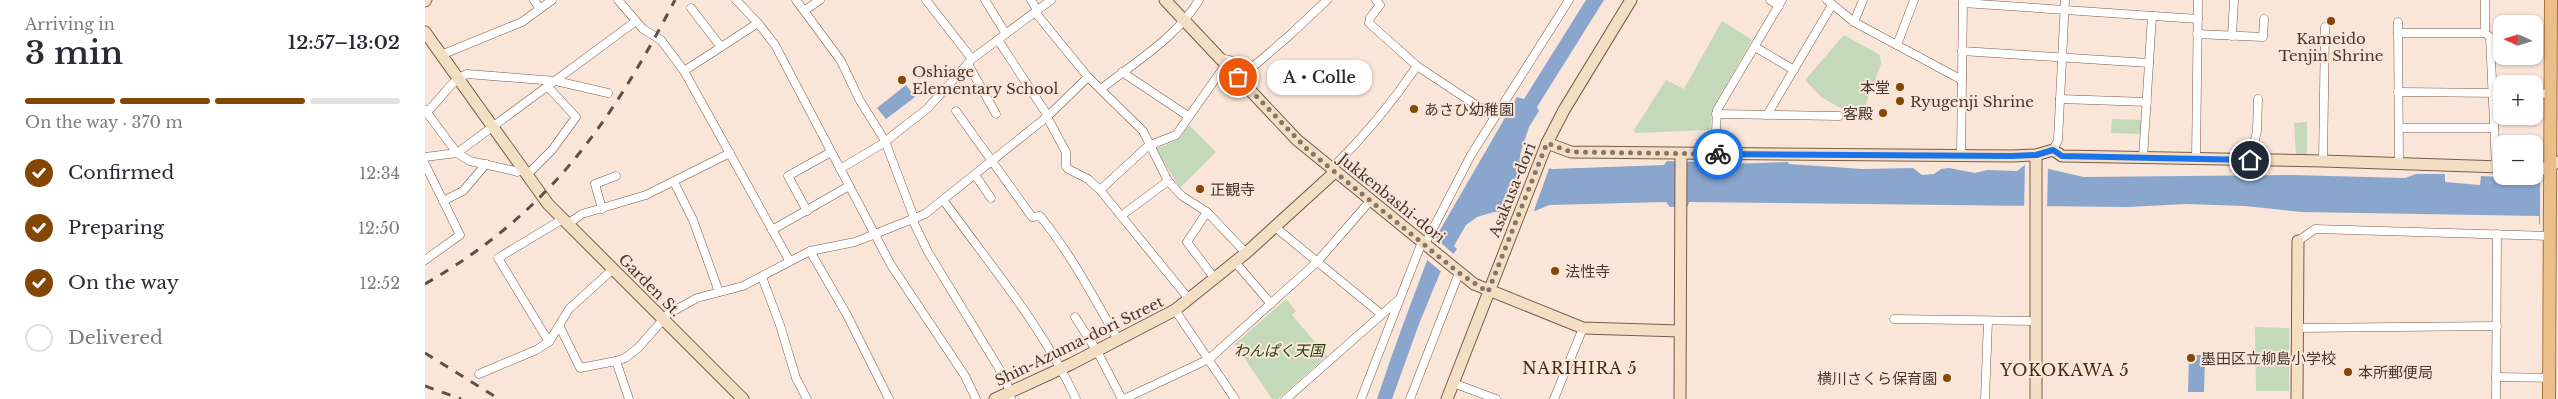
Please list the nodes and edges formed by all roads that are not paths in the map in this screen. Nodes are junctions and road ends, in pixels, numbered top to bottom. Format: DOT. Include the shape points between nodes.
graph roads {
  1 [pos="534,0"];
  2 [pos="552,0"];
  3 [pos="618,0"];
  4 [pos="736,0"];
  5 [pos="795,0"];
  6 [pos="820,0"];
  7 [pos="926,0"];
  8 [pos="985,0"];
  9 [pos="1031,0"];
  10 [pos="1051,0"];
  11 [pos="1165,0"];
  12 [pos="1199,0"];
  13 [pos="1327,0"];
  14 [pos="1376,0"];
  15 [pos="1569,0"];
  16 [pos="1631,0"];
  17 [pos="1770,0"];
  18 [pos="1863,0"];
  19 [pos="1914,0"];
  20 [pos="2065,0"];
  21 [pos="2198,0"];
  22 [pos="2234,0"];
  23 [pos="2485,0"];
  24 [pos="2551,0"];
  25 [pos="1829,2"];
  26 [pos="1963,2"];
  27 [pos="1781,3"];
  28 [pos="691,8"];
  29 [pos="540,9"];
  30 [pos="805,10"];
  31 [pos="2064,10"];
  32 [pos="1036,11"];
  33 [pos="2152,16"];
  34 [pos="2197,19"];
  35 [pos="2264,19"];
  36 [pos="1185,20"];
  37 [pos="636,21"];
  38 [pos="1854,22"];
  39 [pos="2398,22"];
  40 [pos="758,23"];
  41 [pos="2325,27"];
  42 [pos="425,32"];
  43 [pos="2398,33"];
  44 [pos="2485,33"];
  45 [pos="1006,34"];
  46 [pos="2197,34"];
  47 [pos="2232,36"];
  48 [pos="997,40"];
  49 [pos="1897,45"];
  50 [pos="721,47"];
  51 [pos="1755,47"];
  52 [pos="1962,50"];
  53 [pos="441,55"];
  54 [pos="2062,58"];
  55 [pos="970,61"];
  56 [pos="1223,61"];
  57 [pos="2149,63"];
  58 [pos="1417,66"];
  59 [pos="1794,70"];
  60 [pos="685,71"];
  61 [pos="1122,72"];
  62 [pos="2494,75"];
  63 [pos="1088,77"];
  64 [pos="458,78"];
  65 [pos="1962,80"];
  66 [pos="556,81"];
  67 [pos="548,87"];
  68 [pos="1101,89"];
  69 [pos="2398,92"];
  70 [pos="608,93"];
  71 [pos="2493,93"];
  72 [pos="2543,94"];
  73 [pos="2551,94"];
  74 [pos="2060,99"];
  75 [pos="2258,99"];
  76 [pos="2147,102"];
  77 [pos="956,111"];
  78 [pos="425,112"];
  79 [pos="996,114"];
  80 [pos="1716,114"];
  81 [pos="1767,115"];
  82 [pos="1189,116"];
  83 [pos="1839,116"];
  84 [pos="1048,117"];
  85 [pos="1494,117"];
  86 [pos="2494,125"];
  87 [pos="493,127"];
  88 [pos="2399,128"];
  89 [pos="2494,128"];
  90 [pos="2495,135"];
  91 [pos="885,140"];
  92 [pos="1547,143"];
  93 [pos="1148,146"];
  94 [pos="2053,150"];
  95 [pos="831,152"];
  96 [pos="457,153"];
  97 [pos="729,153"];
  98 [pos="1715,154"];
  99 [pos="2036,155"];
  100 [pos="1961,156"];
  101 [pos="425,157"];
  102 [pos="1681,157"];
  103 [pos="2143,158"];
  104 [pos="2196,159"];
  105 [pos="2250,160"];
  106 [pos="991,161"];
  107 [pos="2323,161"];
  108 [pos="425,164"];
  109 [pos="486,164"];
  110 [pos="2399,164"];
  111 [pos="2493,167"];
  112 [pos="2553,167"];
  113 [pos="840,169"];
  114 [pos="1333,170"];
  115 [pos="525,172"];
  116 [pos="975,175"];
  117 [pos="616,176"];
  118 [pos="1168,181"];
  119 [pos="674,182"];
  120 [pos="849,186"];
  121 [pos="1100,190"];
  122 [pos="991,198"];
  123 [pos="1370,200"];
  124 [pos="443,201"];
  125 [pos="944,201"];
  126 [pos="602,209"];
  127 [pos="807,211"];
  128 [pos="1207,212"];
  129 [pos="1121,216"];
  130 [pos="914,220"];
  131 [pos="565,222"];
  132 [pos="1275,227"];
  133 [pos="772,230"];
  134 [pos="2497,234"];
  135 [pos="2550,234"];
  136 [pos="875,235"];
  137 [pos="2298,241"];
  138 [pos="1425,244"];
  139 [pos="810,251"];
  140 [pos="1246,253"];
  141 [pos="425,260"];
  142 [pos="789,260"];
  143 [pos="1235,262"];
  144 [pos="1317,262"];
  145 [pos="613,269"];
  146 [pos="1456,270"];
  147 [pos="762,277"];
  148 [pos="1215,279"];
  149 [pos="719,292"];
  150 [pos="1488,292"];
  151 [pos="1189,299"];
  152 [pos="1399,299"];
  153 [pos="1271,304"];
  154 [pos="1175,310"];
  155 [pos="1381,314"];
  156 [pos="1075,317"];
  157 [pos="663,318"];
  158 [pos="1894,319"];
  159 [pos="1988,321"];
  160 [pos="2036,321"];
  161 [pos="2497,326"];
  162 [pos="560,327"];
  163 [pos="1583,328"];
  164 [pos="2298,328"];
  165 [pos="1680,331"];
  166 [pos="1119,340"];
  167 [pos="549,342"];
  168 [pos="1097,351"];
  169 [pos="1209,359"];
  170 [pos="616,361"];
  171 [pos="1062,369"];
  172 [pos="479,374"];
  173 [pos="2496,377"];
  174 [pos="2553,378"];
  175 [pos="1453,382"];
  176 [pos="1010,396"];
  177 [pos="629,399"];
  178 [pos="743,399"];
  179 [pos="807,399"];
  180 [pos="889,399"];
  181 [pos="976,399"];
  182 [pos="995,399"];
  183 [pos="1076,399"];
  184 [pos="1123,399"];
  185 [pos="1235,399"];
  186 [pos="1286,399"];
  187 [pos="1361,399"];
  188 [pos="1410,399"];
  189 [pos="1447,399"];
  190 [pos="1496,399"];
  191 [pos="1554,399"];
  192 [pos="1679,399"];
  193 [pos="1985,399"];
  194 [pos="2036,399"];
  195 [pos="2297,399"];
  196 [pos="2496,399"];
  197 [pos="2549,399"];
  1 -- 29 [label="street"];
  2 -- 29 [label="street"];
  3 -- 37 [label="street"];
  4 -- 40 [label="street"];
  5 -- 30 [label="street"];
  6 -- 30 [label="street"];
  7 -- 55 [label="street"];
  8 -- 45 [label="street"];
  9 -- 32 [label="street"];
  10 -- 32 [label="street"];
  11 -- 36 [label="street, Jukkenbashi-dori"];
  12 -- 36 [label="street"];
  13 -- 56 [label="street" via="1254,66"];
  14 -- 58 [label="street" via="1380,5 1369,23"];
  15 -- 85 [label="street"];
  16 -- 92 [label="street, Asakusa-dori"];
  17 -- 27 [label="street"];
  18 -- 38 [label="street"];
  19 -- 49 [label="street"];
  20 -- 31 [label="street"];
  21 -- 34 [label="street"];
  22 -- 47 [label="street"];
  23 -- 44 [label="street"];
  24 -- 73 [label="main road"];
  25 -- 38 [label="street"];
  25 -- 59 [label="street"];
  26 -- 31 [label="street"];
  26 -- 52 [label="street"];
  27 -- 51 [label="street"];
  28 -- 50 [label="street"];
  29 -- 53 [label="street" via="522,22"];
  30 -- 91 [label="street" via="841,62 859,99"];
  31 -- 33 [label="street"];
  31 -- 54 [label="street"];
  32 -- 45 [label="street"];
  32 -- 63 [label="street"];
  33 -- 34 [label="street"];
  33 -- 57 [label="street"];
  34 -- 46 [label="street"];
  35 -- 47 [label="street" via="2263,37"];
  36 -- 56 [label="street, Jukkenbashi-dori"];
  36 -- 61 [label="street"];
  37 -- 60 [label="street" via="643,30 661,40"];
  37 -- 66 [label="street"];
  38 -- 49 [label="street"];
  39 -- 43 [label="street"];
  40 -- 50 [label="street"];
  40 -- 95 [label="street" via="784,62"];
  41 -- 107 [label="street"];
  42 -- 53 [label="street, Garden St."];
  43 -- 44 [label="street"];
  43 -- 69 [label="street"];
  44 -- 62 [label="street" via="2489,37"];
  45 -- 48 [label="street"];
  46 -- 47 [label="street"];
  46 -- 104 [label="street"];
  48 -- 55 [label="street"];
  48 -- 84 [label="street"];
  49 -- 65 [label="street"];
  50 -- 60 [label="street"];
  51 -- 59 [label="street"];
  51 -- 80 [label="street"];
  52 -- 54 [label="street"];
  52 -- 65 [label="street"];
  53 -- 64 [label="street, Garden St."];
  54 -- 57 [label="street"];
  54 -- 74 [label="street"];
  55 -- 79 [label="street"];
  55 -- 91 [label="street" via="927,109"];
  56 -- 82 [label="street"];
  56 -- 114 [label="street, Jukkenbashi-dori" via="1297,140"];
  57 -- 76 [label="street"];
  58 -- 85 [label="street"];
  58 -- 114 [label="street" via="1396,96"];
  59 -- 81 [label="street"];
  60 -- 97 [label="street"];
  61 -- 68 [label="street"];
  61 -- 82 [label="street"];
  63 -- 68 [label="street"];
  63 -- 84 [label="street"];
  64 -- 66 [label="street" via="467,74"];
  64 -- 78 [label="street"];
  64 -- 87 [label="street, Garden St."];
  65 -- 100 [label="street"];
  66 -- 67 [label="street"];
  66 -- 70 [label="street"];
  67 -- 87 [label="street"];
  67 -- 115 [label="street" via="576,116 552,150"];
  68 -- 93 [label="street" via="1143,131"];
  69 -- 71 [label="street"];
  69 -- 88 [label="street"];
  72 -- 73 [label="street"];
  73 -- 112 [label="main road"];
  74 -- 76 [label="street"];
  74 -- 94 [label="street" via="2058,140"];
  75 -- 105 [label="street" via="2257,131"];
  76 -- 103 [label="street"];
  77 -- 106 [label="street"];
  78 -- 96 [label="street"];
  80 -- 81 [label="street"];
  80 -- 98 [label="street"];
  81 -- 83 [label="street"];
  82 -- 93 [label="street" via="1176,135"];
  84 -- 106 [label="street"];
  84 -- 121 [label="street" via="1066,152 1068,169"];
  85 -- 138 [label="street"];
  86 -- 89 [label="street"];
  87 -- 96 [label="street"];
  87 -- 115 [label="street, Garden St."];
  88 -- 89 [label="street"];
  88 -- 110 [label="street"];
  89 -- 90 [label="street"];
  91 -- 113 [label="street"];
  91 -- 130 [label="street"];
  92 -- 102 [label="street" via="1571,152"];
  92 -- 150 [label="street, Asakusa-dori"];
  93 -- 118 [label="street"];
  93 -- 121 [label="street"];
  94 -- 99 [label="street"];
  94 -- 103 [label="street" via="2062,156"];
  95 -- 113 [label="street"];
  95 -- 127 [label="street" via="788,176"];
  96 -- 101 [label="street"];
  96 -- 109 [label="street" via="471,161"];
  97 -- 119 [label="street"];
  97 -- 133 [label="street"];
  98 -- 100 [label="street"];
  98 -- 102 [label="street"];
  99 -- 100 [label="street"];
  99 -- 160 [label="street"];
  102 -- 165 [label="street"];
  103 -- 104 [label="street"];
  104 -- 105 [label="street"];
  105 -- 107 [label="street"];
  106 -- 116 [label="street"];
  106 -- 166 [label="street" via="1032,217 1039,216 1049,228"];
  107 -- 110 [label="street"];
  108 -- 124 [label="street"];
  109 -- 115 [label="street"];
  109 -- 124 [label="street" via="463,191"];
  110 -- 111 [label="street"];
  112 -- 135 [label="main road"];
  113 -- 120 [label="street"];
  114 -- 123 [label="street, Jukkenbashi-dori"];
  114 -- 132 [label="street, Shin-Azuma-dori Street"];
  115 -- 131 [label="street, Garden St."];
  116 -- 122 [label="street"];
  116 -- 125 [label="street"];
  117 -- 126 [label="street" via="595,184"];
  118 -- 128 [label="street" via="1181,196"];
  118 -- 129 [label="street"];
  119 -- 126 [label="street"];
  119 -- 149 [label="street" via="693,220"];
  120 -- 127 [label="street"];
  120 -- 136 [label="street"];
  121 -- 129 [label="street"];
  123 -- 138 [label="street, Jukkenbashi-dori"];
  123 -- 144 [label="street"];
  124 -- 141 [label="street" via="460,235"];
  125 -- 130 [label="street"];
  125 -- 171 [label="street" via="1030,319"];
  126 -- 131 [label="street"];
  127 -- 133 [label="street"];
  128 -- 140 [label="street"];
  128 -- 148 [label="street" via="1187,242"];
  129 -- 151 [label="street"];
  130 -- 136 [label="street"];
  130 -- 176 [label="street" via="928,252 1006,380"];
  131 -- 145 [label="street, Garden St."];
  131 -- 167 [label="street" via="498,258"];
  132 -- 140 [label="street, Shin-Azuma-dori Street"];
  132 -- 144 [label="street"];
  133 -- 142 [label="street"];
  134 -- 135 [label="street"];
  134 -- 137 [label="street" via="2315,230"];
  134 -- 161 [label="street"];
  135 -- 174 [label="main road"];
  136 -- 139 [label="street"];
  136 -- 181 [label="street" via="891,265 965,376"];
  137 -- 164 [label="street"];
  138 -- 146 [label="street, Jukkenbashi-dori"];
  138 -- 152 [label="street"];
  139 -- 142 [label="street"];
  139 -- 180 [label="street"];
  140 -- 143 [label="street, Shin-Azuma-dori Street"];
  142 -- 147 [label="street"];
  143 -- 148 [label="street, Shin-Azuma-dori Street"];
  143 -- 153 [label="street"];
  144 -- 153 [label="street"];
  144 -- 155 [label="street"];
  145 -- 157 [label="street, Garden St."];
  145 -- 162 [label="street" via="569,309"];
  146 -- 150 [label="street, Jukkenbashi-dori"];
  146 -- 188 [label="street"];
  147 -- 149 [label="street"];
  147 -- 179 [label="street" via="796,378"];
  148 -- 151 [label="street, Shin-Azuma-dori Street"];
  149 -- 157 [label="street" via="697,298"];
  150 -- 163 [label="street, Jukkenbashi-dori"];
  150 -- 175 [label="street, Asakusa-dori"];
  151 -- 154 [label="street, Shin-Azuma-dori Street"];
  152 -- 155 [label="street"];
  152 -- 187 [label="street"];
  153 -- 169 [label="street"];
  154 -- 166 [label="street, Shin-Azuma-dori Street"];
  154 -- 169 [label="street"];
  155 -- 186 [label="street"];
  156 -- 168 [label="street"];
  157 -- 170 [label="street" via="638,348"];
  157 -- 178 [label="street, Garden St."];
  158 -- 159 [label="street"];
  159 -- 160 [label="street"];
  159 -- 193 [label="street"];
  160 -- 194 [label="street"];
  161 -- 164 [label="street"];
  161 -- 173 [label="street"];
  162 -- 167 [label="street"];
  162 -- 170 [label="street" via="580,368"];
  163 -- 165 [label="street, Jukkenbashi-dori"];
  163 -- 191 [label="street"];
  164 -- 195 [label="street"];
  165 -- 192 [label="street"];
  166 -- 168 [label="street, Shin-Azuma-dori Street"];
  167 -- 172 [label="street"];
  168 -- 171 [label="street, Shin-Azuma-dori Street"];
  168 -- 184 [label="street"];
  169 -- 184 [label="street"];
  169 -- 185 [label="street"];
  170 -- 177 [label="street"];
  171 -- 176 [label="street, Shin-Azuma-dori Street"];
  171 -- 183 [label="street"];
  173 -- 174 [label="street"];
  173 -- 196 [label="street"];
  174 -- 197 [label="main road"];
  175 -- 189 [label="street, Asakusa-dori"];
  175 -- 190 [label="street"];
  176 -- 182 [label="street, Shin-Azuma-dori Street"];
}
